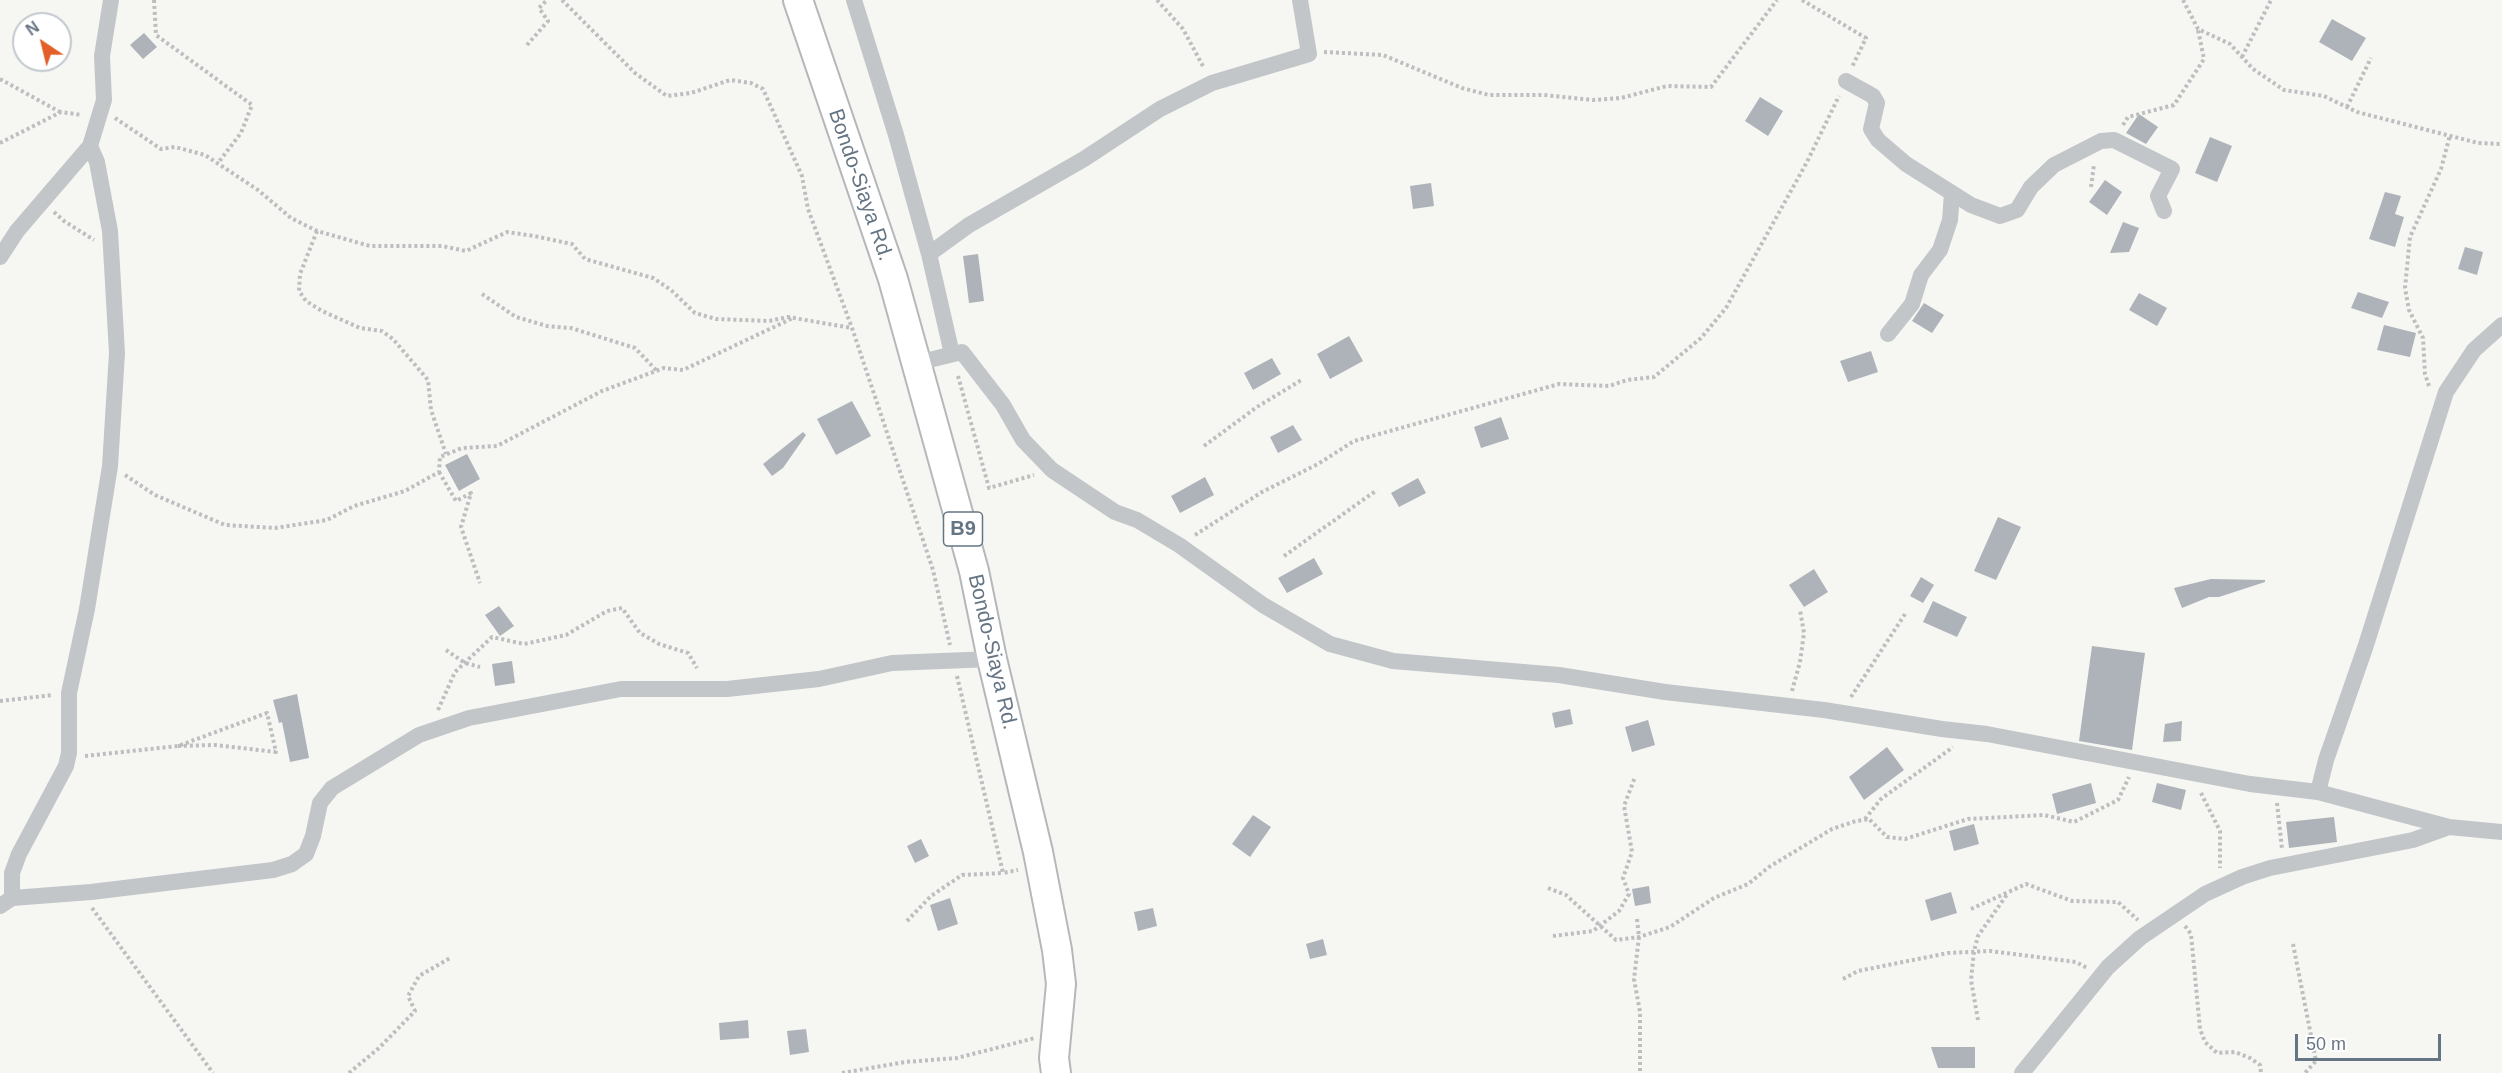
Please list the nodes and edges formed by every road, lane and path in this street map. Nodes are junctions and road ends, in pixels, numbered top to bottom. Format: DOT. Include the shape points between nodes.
graph roads {
  1 [pos="111,0"];
  2 [pos="154,0"];
  3 [pos="548,0"];
  4 [pos="562,0"];
  5 [pos="798,0"];
  6 [pos="854,0"];
  7 [pos="1157,0"];
  8 [pos="1300,0"];
  9 [pos="1778,0"];
  10 [pos="1802,0"];
  11 [pos="2184,0"];
  12 [pos="2271,0"];
  13 [pos="2198,29"];
  14 [pos="527,45"];
  15 [pos="1309,54"];
  16 [pos="2242,57"];
  17 [pos="2371,58"];
  18 [pos="0,79"];
  19 [pos="1846,81"];
  20 [pos="1212,83"];
  21 [pos="2174,105"];
  22 [pos="2347,107"];
  23 [pos="61,112"];
  24 [pos="100,114"];
  25 [pos="2450,135"];
  26 [pos="0,143"];
  27 [pos="2502,144"];
  28 [pos="90,146"];
  29 [pos="218,163"];
  30 [pos="1952,193"];
  31 [pos="42,201"];
  32 [pos="2164,211"];
  33 [pos="317,231"];
  34 [pos="111,245"];
  35 [pos="929,254"];
  36 [pos="0,257"];
  37 [pos="482,294"];
  38 [pos="794,318"];
  39 [pos="2502,326"];
  40 [pos="852,328"];
  41 [pos="1888,334"];
  42 [pos="952,354"];
  43 [pos="917,363"];
  44 [pos="657,371"];
  45 [pos="1303,379"];
  46 [pos="2439,416"];
  47 [pos="1204,446"];
  48 [pos="446,454"];
  49 [pos="110,466"];
  50 [pos="1052,470"];
  51 [pos="439,472"];
  52 [pos="1377,490"];
  53 [pos="1179,545"];
  54 [pos="1284,556"];
  55 [pos="480,583"];
  56 [pos="1800,610"];
  57 [pos="1905,614"];
  58 [pos="446,650"];
  59 [pos="992,659"];
  60 [pos="953,660"];
  61 [pos="465,663"];
  62 [pos="480,667"];
  63 [pos="698,668"];
  64 [pos="69,693"];
  65 [pos="0,701"];
  66 [pos="1787,706"];
  67 [pos="1841,713"];
  68 [pos="427,732"];
  69 [pos="1971,732"];
  70 [pos="178,746"];
  71 [pos="69,753"];
  72 [pos="2136,763"];
  73 [pos="2190,773"];
  74 [pos="1635,777"];
  75 [pos="2278,788"];
  76 [pos="2318,792"];
  77 [pos="1864,820"];
  78 [pos="2450,827"];
  79 [pos="2502,832"];
  80 [pos="1040,866"];
  81 [pos="2283,866"];
  82 [pos="1003,873"];
  83 [pos="1548,888"];
  84 [pos="80,892"];
  85 [pos="2009,892"];
  86 [pos="2205,894"];
  87 [pos="6,902"];
  88 [pos="1971,909"];
  89 [pos="2174,915"];
  90 [pos="1637,919"];
  91 [pos="907,921"];
  92 [pos="1600,926"];
  93 [pos="2147,933"];
  94 [pos="1553,936"];
  95 [pos="1638,937"];
  96 [pos="2293,944"];
  97 [pos="1974,951"];
  98 [pos="450,958"];
  99 [pos="2102,974"];
  100 [pos="1843,979"];
  101 [pos="1978,1020"];
  102 [pos="1056,1033"];
  103 [pos="213,1073"];
  104 [pos="349,1073"];
  105 [pos="842,1073"];
  106 [pos="1056,1073"];
  107 [pos="1640,1073"];
  108 [pos="2022,1073"];
  109 [pos="2261,1073"];
  110 [pos="2305,1073"];
  1 -- 24 [label="street" via="102,56 104,100"];
  2 -- 29 [label="path" via="156,35 252,105 241,133"];
  3 -- 14 [label="path" via="539,8 548,21"];
  4 -- 40 [label="path" via="635,73 667,96 692,93 730,80 751,82 763,89 801,176 808,209"];
  5 -- 43 [label="highway, Bondo-Siaya Rd. / B9" via="871,209"];
  6 -- 35 [label="street"];
  7 -- 20 [label="path" via="1183,29"];
  8 -- 15 [label="street"];
  9 -- 15 [label="path" via="1711,87 1667,86 1621,98 1488,95 1383,55"];
  10 -- 19 [label="path" via="1866,38"];
  11 -- 13 [label="path"];
  12 -- 16 [label="path"];
  13 -- 16 [label="path" via="2230,44"];
  13 -- 21 [label="path" via="2204,59"];
  15 -- 20 [label="street"];
  16 -- 22 [label="path" via="2284,90 2324,96"];
  17 -- 22 [label="path"];
  18 -- 23 [label="path"];
  19 -- 30 [label="street" via="1873,96 1877,103 1871,129 1878,140 1906,164"];
  19 -- 53 [label="path" via="1807,162 1726,308 1701,338 1654,377 1610,386 1559,384 1354,441 1262,492"];
  20 -- 35 [label="street" via="1160,109 1084,159 969,225"];
  22 -- 25 [label="path"];
  23 -- 24 [label="path"];
  23 -- 26 [label="path"];
  24 -- 28 [label="street"];
  24 -- 29 [label="path" via="161,149 175,147"];
  25 -- 27 [label="path"];
  25 -- 46 [label="path" via="2441,169 2410,237 2405,288 2409,310 2423,338 2425,375"];
  28 -- 31 [label="street"];
  28 -- 34 [label="street" via="97,162"];
  29 -- 33 [label="path" via="291,218"];
  30 -- 32 [label="street" via="2000,216 2017,210 2031,187 2054,165 2101,141 2114,140 2172,169 2158,196"];
  30 -- 41 [label="street" via="1950,220 1940,250 1921,275 1912,304"];
  31 -- 34 [label="path" via="89,238"];
  31 -- 36 [label="street"];
  33 -- 38 [label="path" via="370,246 442,246 466,251 507,232 534,236 572,244 585,259 653,278 695,313 716,319"];
  33 -- 48 [label="path" via="300,274 299,291 322,311 360,328 382,331 393,339 428,380 431,410"];
  34 -- 49 [label="street" via="117,353"];
  35 -- 42 [label="street"];
  37 -- 44 [label="path" via="516,317 571,328 635,348"];
  38 -- 40 [label="path"];
  38 -- 44 [label="path" via="683,370"];
  39 -- 46 [label="street" via="2460,368 2446,392"];
  40 -- 60 [label="path" via="933,570"];
  42 -- 43 [label="street"];
  42 -- 50 [label="street" via="962,352 1003,405 1023,440"];
  42 -- 50 [label="path" via="989,488"];
  43 -- 59 [label="highway, Bondo-Siaya Rd. / B9" via="974,571"];
  44 -- 48 [label="path" via="602,391 497,446 462,448"];
  45 -- 47 [label="path"];
  46 -- 76 [label="street"];
  48 -- 51 [label="path" via="440,457"];
  49 -- 51 [label="path" via="155,495 225,525 275,528 327,520 354,506 405,490"];
  49 -- 64 [label="street"];
  50 -- 53 [label="street" via="1115,512"];
  51 -- 55 [label="path" via="456,501 471,493 461,527"];
  52 -- 54 [label="path"];
  53 -- 66 [label="street" via="1312,635 1330,644 1393,661 1559,675"];
  56 -- 66 [label="path" via="1804,633"];
  57 -- 67 [label="path"];
  58 -- 61 [label="path"];
  59 -- 60 [label="street"];
  59 -- 80 [label="highway, Bondo-Siaya Rd. / B9"];
  60 -- 68 [label="street" via="892,663 819,679 728,689 621,689 469,718"];
  60 -- 82 [label="path"];
  61 -- 62 [label="path"];
  61 -- 63 [label="path" via="492,637 524,644 566,635 607,611 622,608 640,633 688,653"];
  61 -- 68 [label="path" via="455,672"];
  64 -- 65 [label="path"];
  64 -- 71 [label="street"];
  66 -- 67 [label="street"];
  67 -- 69 [label="street"];
  68 -- 84 [label="street" via="332,788 320,803 306,854 292,864 273,870"];
  69 -- 72 [label="street"];
  69 -- 77 [label="path" via="1881,799"];
  70 -- 70 [label="path" via="267,712 276,752 215,745"];
  70 -- 71 [label="path" via="88,756"];
  71 -- 87 [label="street" via="66,766 19,854"];
  72 -- 73 [label="street"];
  72 -- 77 [label="path" via="2118,800 2074,822 2044,815 1968,819 1905,839 1887,837 1869,819"];
  73 -- 75 [label="street"];
  73 -- 86 [label="path" via="2220,831 2221,867"];
  74 -- 92 [label="path" via="1624,806 1632,852 1623,878 1629,894 1619,911"];
  75 -- 76 [label="street"];
  75 -- 81 [label="path"];
  76 -- 78 [label="street"];
  77 -- 95 [label="path" via="1832,829 1748,884 1714,898 1670,927"];
  78 -- 79 [label="street"];
  78 -- 81 [label="street" via="2413,840"];
  80 -- 82 [label="path"];
  80 -- 102 [label="highway, Bondo-Siaya Rd. / B9" via="1057,950 1060,984"];
  81 -- 86 [label="street" via="2242,877"];
  82 -- 91 [label="path" via="962,875 931,896"];
  83 -- 92 [label="path" via="1566,895"];
  84 -- 87 [label="street"];
  84 -- 103 [label="path"];
  85 -- 88 [label="path"];
  85 -- 93 [label="path" via="2026,885 2072,901 2118,902 2134,913"];
  85 -- 97 [label="path" via="1978,936"];
  86 -- 89 [label="street"];
  89 -- 93 [label="street"];
  89 -- 109 [label="path" via="2191,934 2200,1029 2205,1042 2217,1053 2235,1052 2250,1058 2260,1065"];
  90 -- 95 [label="path"];
  92 -- 94 [label="path" via="1593,931"];
  92 -- 95 [label="path" via="1616,940"];
  93 -- 99 [label="street"];
  95 -- 107 [label="path" via="1635,979 1640,1012"];
  96 -- 110 [label="path" via="2316,1061"];
  97 -- 99 [label="path" via="2076,962"];
  97 -- 100 [label="path" via="1900,961 1858,971"];
  97 -- 101 [label="path" via="1971,980"];
  98 -- 104 [label="path" via="419,976 408,996 415,1011"];
  99 -- 108 [label="street"];
  102 -- 105 [label="path" via="957,1058"];
  102 -- 106 [label="highway, Bondo-Siaya Rd. / B9"];
}
